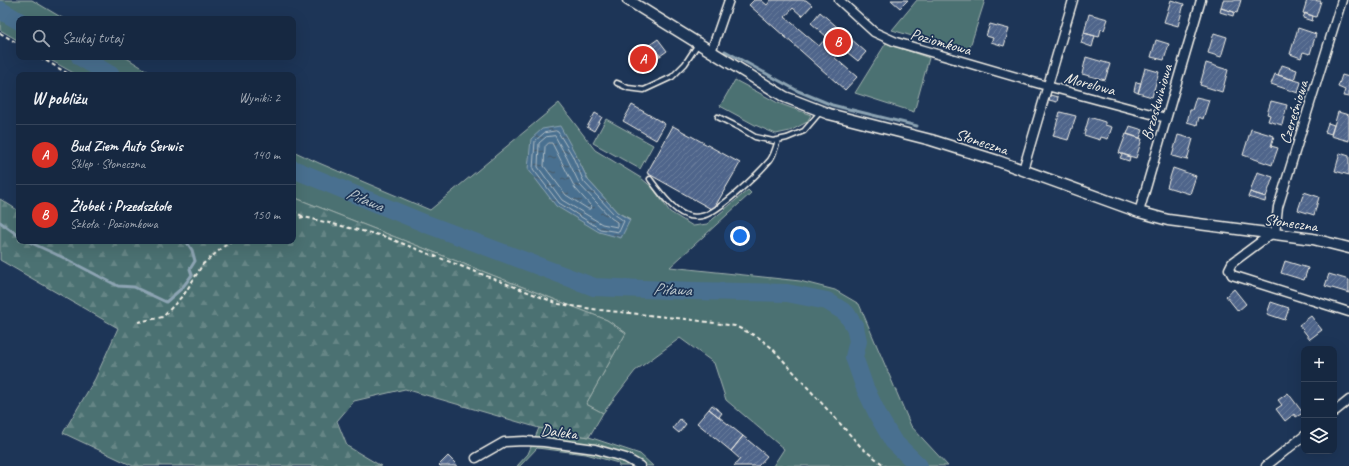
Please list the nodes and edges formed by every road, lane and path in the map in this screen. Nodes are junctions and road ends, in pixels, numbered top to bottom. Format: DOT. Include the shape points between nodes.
graph roads {
  1 [pos="628,0"];
  2 [pos="729,0"];
  3 [pos="839,0"];
  4 [pos="1072,0"];
  5 [pos="1200,0"];
  6 [pos="1342,0"];
  7 [pos="0,33"];
  8 [pos="16,42"];
  9 [pos="698,44"];
  10 [pos="711,52"];
  11 [pos="45,60"];
  12 [pos="65,72"];
  13 [pos="617,83"];
  14 [pos="1047,86"];
  15 [pos="821,110"];
  16 [pos="718,117"];
  17 [pos="1166,118"];
  18 [pos="778,140"];
  19 [pos="1023,170"];
  20 [pos="650,179"];
  21 [pos="1139,212"];
  22 [pos="296,213"];
  23 [pos="304,217"];
  24 [pos="296,218"];
  25 [pos="1273,234"];
  26 [pos="228,244"];
  27 [pos="1349,248"];
  28 [pos="1349,312"];
  29 [pos="138,322"];
  30 [pos="1349,400"];
  31 [pos="1337,410"];
  32 [pos="1301,438"];
  33 [pos="476,458"];
  34 [pos="640,466"];
  35 [pos="885,466"];
  36 [pos="1266,466"];
  1 -- 9 [label="street, Słoneczna"];
  2 -- 10 [label="street"];
  3 -- 14 [label="street, Poziomkowa" via="874,32 896,42"];
  4 -- 14 [label="street, Morelowa"];
  5 -- 17 [label="street, Brzoskwiniowa"];
  6 -- 25 [label="street, Czereśniowa" via="1278,207"];
  7 -- 8 [label="path"];
  9 -- 10 [label="street, Słoneczna"];
  9 -- 13 [label="lane" via="685,64 672,77 644,90 628,88"];
  10 -- 15 [label="street, Słoneczna" via="785,97"];
  11 -- 12 [label="path"];
  14 -- 17 [label="street, Morelowa"];
  14 -- 19 [label="street"];
  15 -- 18 [label="lane" via="804,130"];
  15 -- 19 [label="street, Słoneczna" via="931,140"];
  16 -- 18 [label="lane" via="755,137 773,142"];
  17 -- 21 [label="street, Brzoskwiniowa"];
  18 -- 20 [label="lane" via="771,158 760,170 724,203 700,217 686,215 676,208"];
  19 -- 21 [label="street, Słoneczna"];
  21 -- 25 [label="street, Słoneczna" via="1168,220"];
  22 -- 23 [label="path"];
  23 -- 24 [label="path"];
  23 -- 35 [label="path" via="383,236 559,304 735,326 758,337 772,348 862,448"];
  25 -- 27 [label="street, Słoneczna" via="1313,239"];
  25 -- 28 [label="street" via="1232,263 1229,269 1232,275"];
  26 -- 29 [label="path" via="203,264 185,293 163,317"];
  30 -- 31 [label="street"];
  32 -- 36 [label="street"];
  33 -- 34 [label="street, Daleka" via="504,442 524,441 594,449 626,458"];
}
